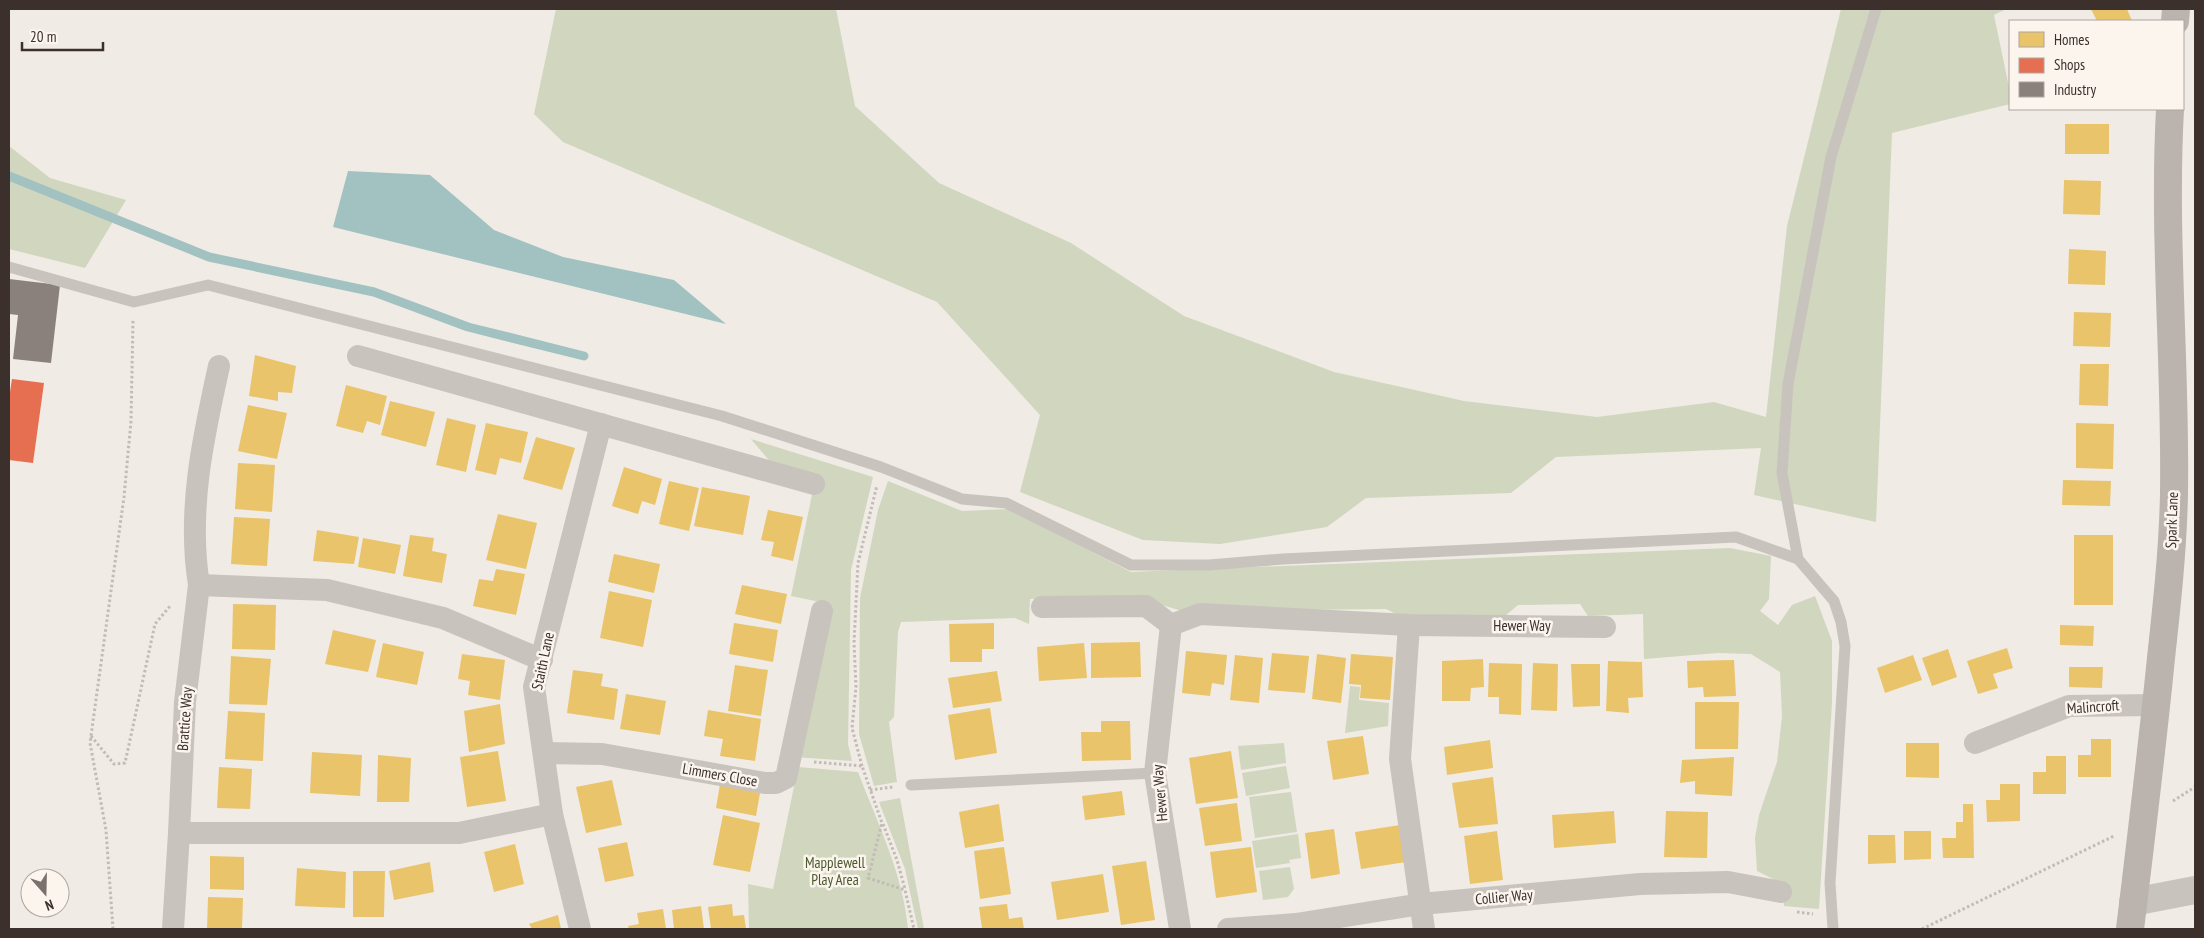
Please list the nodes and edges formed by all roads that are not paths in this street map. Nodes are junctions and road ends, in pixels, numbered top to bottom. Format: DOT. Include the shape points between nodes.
graph roads {
  1 [pos="1876,9"];
  2 [pos="2170,110"];
  3 [pos="9,267"];
  4 [pos="358,356"];
  5 [pos="219,366"];
  6 [pos="600,424"];
  7 [pos="814,484"];
  8 [pos="1798,559"];
  9 [pos="198,594"];
  10 [pos="1042,607"];
  11 [pos="822,611"];
  12 [pos="1171,625"];
  13 [pos="1409,626"];
  14 [pos="1605,627"];
  15 [pos="542,660"];
  16 [pos="2156,705"];
  17 [pos="1975,743"];
  18 [pos="544,753"];
  19 [pos="1155,773"];
  20 [pos="911,785"];
  21 [pos="552,814"];
  22 [pos="179,834"];
  23 [pos="2195,890"];
  24 [pos="1781,892"];
  25 [pos="2133,902"];
  26 [pos="1421,904"];
  27 [pos="173,929"];
  28 [pos="580,929"];
  29 [pos="1180,929"];
  30 [pos="1228,929"];
  31 [pos="1424,929"];
  32 [pos="1833,929"];
  33 [pos="2130,929"];
  1 -- 8 [label="lane" via="1831,157 1788,384 1782,473"];
  2 -- 16 [label="main road, Spark Lane" via="2174,494"];
  3 -- 8 [label="lane" via="134,302 208,285 722,416 882,467 962,499 1006,503 1131,565 1210,566 1283,559 1736,537"];
  4 -- 6 [label="street"];
  5 -- 9 [label="street, Brattice Way" via="202,447 196,500"];
  6 -- 7 [label="street"];
  6 -- 15 [label="street, Staith Lane"];
  8 -- 32 [label="lane" via="1834,601 1844,646 1830,883"];
  9 -- 15 [label="street" via="327,590 443,618"];
  9 -- 22 [label="street, Brattice Way" via="185,702"];
  10 -- 12 [label="street" via="1146,606"];
  11 -- 18 [label="street, Limmers Close" via="786,778 776,783 602,754"];
  12 -- 13 [label="street, Hewer Way" via="1200,614"];
  12 -- 19 [label="street, Hewer Way"];
  13 -- 14 [label="street, Hewer Way"];
  13 -- 26 [label="street" via="1400,759"];
  15 -- 18 [label="street, Staith Lane" via="534,688"];
  16 -- 17 [label="street, Malincroft" via="2069,706"];
  16 -- 25 [label="main road, Spark Lane"];
  18 -- 21 [label="street, Staith Lane"];
  19 -- 20 [label="lane"];
  19 -- 29 [label="street, Hewer Way"];
  21 -- 22 [label="street" via="459,833"];
  21 -- 28 [label="street, Staith Lane"];
  22 -- 27 [label="street, Brattice Way"];
  23 -- 25 [label="street"];
  24 -- 26 [label="street, Collier Way" via="1728,882 1640,884"];
  25 -- 33 [label="main road, Spark Lane"];
  26 -- 30 [label="street, Collier Way" via="1296,924"];
  26 -- 31 [label="street"];
}
